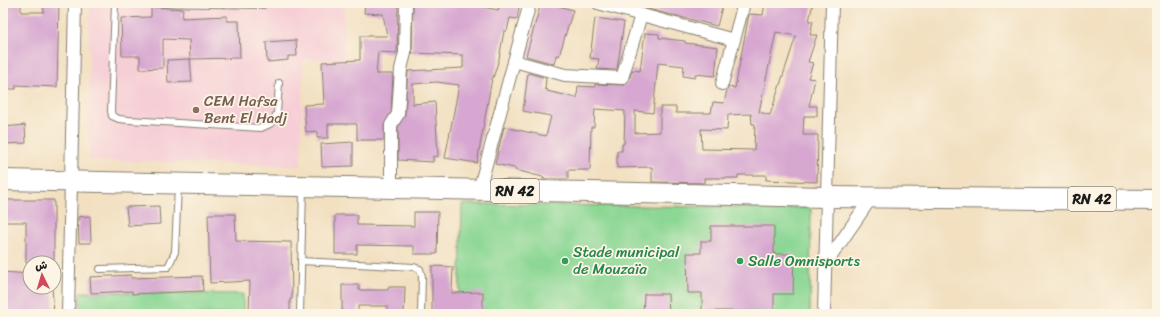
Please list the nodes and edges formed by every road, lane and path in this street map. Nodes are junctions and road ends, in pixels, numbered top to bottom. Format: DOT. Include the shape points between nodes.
graph roads {
  1 [pos="75,3"];
  2 [pos="115,3"];
  3 [pos="164,3"];
  4 [pos="406,3"];
  5 [pos="530,3"];
  6 [pos="598,3"];
  7 [pos="744,3"];
  8 [pos="832,3"];
  9 [pos="263,5"];
  10 [pos="637,10"];
  11 [pos="734,40"];
  12 [pos="514,61"];
  13 [pos="278,83"];
  14 [pos="722,84"];
  15 [pos="3,180"];
  16 [pos="71,182"];
  17 [pos="178,184"];
  18 [pos="303,187"];
  19 [pos="391,188"];
  20 [pos="479,190"];
  21 [pos="826,197"];
  22 [pos="871,198"];
  23 [pos="1157,200"];
  24 [pos="301,261"];
  25 [pos="825,265"];
  26 [pos="100,269"];
  27 [pos="68,314"];
  28 [pos="300,314"];
  29 [pos="421,314"];
  30 [pos="824,314"];
  1 -- 16 [label="street"];
  2 -- 13 [label="lane" via="112,116 129,120 261,128 272,123 277,113"];
  3 -- 9 [label="lane"];
  4 -- 19 [label="street" via="405,53 401,69 398,114 391,125"];
  5 -- 12 [label="street"];
  6 -- 10 [label="street"];
  7 -- 11 [label="street"];
  8 -- 21 [label="street"];
  10 -- 11 [label="street"];
  10 -- 12 [label="street" via="622,78 566,75"];
  11 -- 14 [label="street"];
  12 -- 20 [label="street"];
  15 -- 16 [label="main road, RN 42"];
  16 -- 17 [label="main road, RN 42"];
  16 -- 27 [label="street"];
  17 -- 18 [label="main road, RN 42"];
  17 -- 26 [label="lane" via="175,252 168,266"];
  18 -- 19 [label="main road, RN 42"];
  18 -- 24 [label="lane"];
  19 -- 20 [label="main road, RN 42"];
  20 -- 21 [label="main road, RN 42"];
  21 -- 22 [label="main road, RN 42"];
  21 -- 25 [label="street"];
  22 -- 23 [label="main road, RN 42"];
  22 -- 25 [label="street"];
  24 -- 28 [label="lane"];
  24 -- 29 [label="lane" via="420,269"];
  25 -- 30 [label="street"];
}
